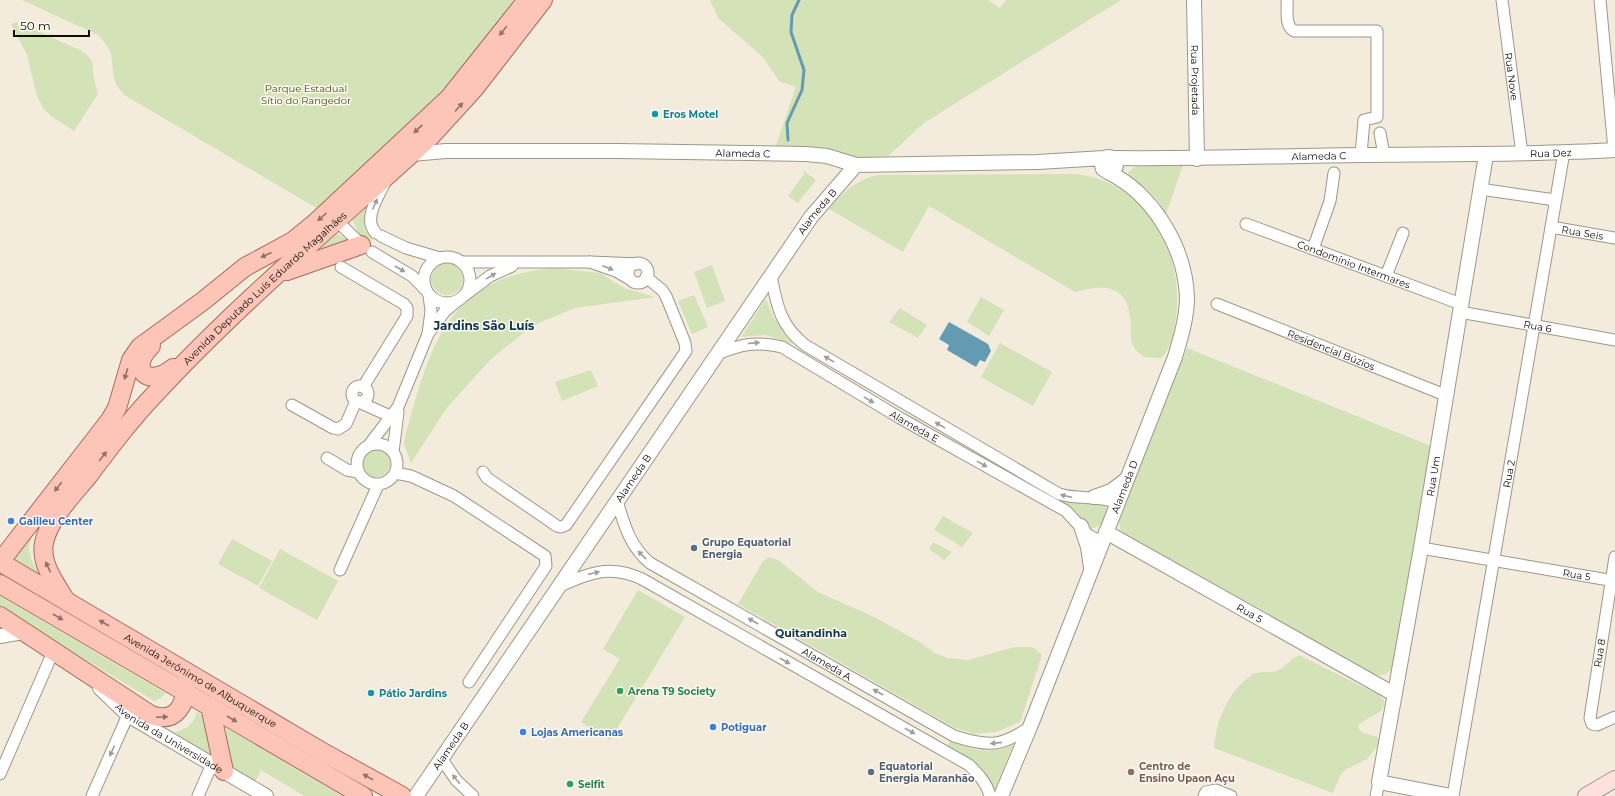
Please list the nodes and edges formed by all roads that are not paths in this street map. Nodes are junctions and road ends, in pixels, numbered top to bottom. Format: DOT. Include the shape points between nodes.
graph roads {
  1 [pos="527,0"];
  2 [pos="543,0"];
  3 [pos="1194,0"];
  4 [pos="1287,0"];
  5 [pos="1502,0"];
  6 [pos="1600,0"];
  7 [pos="432,134"];
  8 [pos="1380,134"];
  9 [pos="1615,150"];
  10 [pos="446,151"];
  11 [pos="1564,152"];
  12 [pos="411,154"];
  13 [pos="1522,154"];
  14 [pos="1361,155"];
  15 [pos="1384,155"];
  16 [pos="1486,155"];
  17 [pos="1198,159"];
  18 [pos="856,164"];
  19 [pos="1110,165"];
  20 [pos="1334,173"];
  21 [pos="388,175"];
  22 [pos="1480,189"];
  23 [pos="1556,200"];
  24 [pos="337,221"];
  25 [pos="1246,224"];
  26 [pos="1551,227"];
  27 [pos="1402,233"];
  28 [pos="1615,238"];
  29 [pos="367,249"];
  30 [pos="1313,249"];
  31 [pos="440,258"];
  32 [pos="462,262"];
  33 [pos="590,262"];
  34 [pos="523,264"];
  35 [pos="638,264"];
  36 [pos="245,267"];
  37 [pos="341,267"];
  38 [pos="280,273"];
  39 [pos="771,276"];
  40 [pos="1386,276"];
  41 [pos="646,277"];
  42 [pos="630,279"];
  43 [pos="427,292"];
  44 [pos="460,298"];
  45 [pos="1217,304"];
  46 [pos="1460,308"];
  47 [pos="1534,326"];
  48 [pos="217,331"];
  49 [pos="428,334"];
  50 [pos="1615,340"];
  51 [pos="717,354"];
  52 [pos="1445,395"];
  53 [pos="358,401"];
  54 [pos="292,405"];
  55 [pos="907,406"];
  56 [pos="398,407"];
  57 [pos="392,418"];
  58 [pos="900,418"];
  59 [pos="960,437"];
  60 [pos="369,445"];
  61 [pos="954,449"];
  62 [pos="393,452"];
  63 [pos="483,472"];
  64 [pos="395,473"];
  65 [pos="1127,479"];
  66 [pos="378,484"];
  67 [pos="1094,497"];
  68 [pos="617,500"];
  69 [pos="1118,503"];
  70 [pos="1080,526"];
  71 [pos="1104,537"];
  72 [pos="1421,548"];
  73 [pos="1615,557"];
  74 [pos="1494,560"];
  75 [pos="0,562"];
  76 [pos="340,570"];
  77 [pos="1091,570"];
  78 [pos="1613,581"];
  79 [pos="0,584"];
  80 [pos="558,588"];
  81 [pos="66,601"];
  82 [pos="0,616"];
  83 [pos="23,632"];
  84 [pos="0,636"];
  85 [pos="53,652"];
  86 [pos="81,670"];
  87 [pos="186,671"];
  88 [pos="469,682"];
  89 [pos="186,692"];
  90 [pos="1394,694"];
  91 [pos="210,706"];
  92 [pos="128,715"];
  93 [pos="1615,717"];
  94 [pos="1030,727"];
  95 [pos="442,758"];
  96 [pos="218,768"];
  97 [pos="0,774"];
  98 [pos="1615,779"];
  99 [pos="1379,782"];
  100 [pos="92,796"];
  101 [pos="198,796"];
  102 [pos="266,796"];
  103 [pos="363,796"];
  104 [pos="402,796"];
  105 [pos="416,796"];
  106 [pos="473,796"];
  107 [pos="990,796"];
  108 [pos="1001,796"];
  109 [pos="1204,796"];
  110 [pos="1231,796"];
  111 [pos="1376,796"];
  112 [pos="1452,796"];
  113 [pos="1586,796"];
  1 -- 36 [label="main road, Avenida Deputado Luís Eduardo Magalhães, one-way" via="474,68 431,117 300,236"];
  7 -- 2 [label="main road, Avenida Deputado Luís Eduardo Magalhães, one-way" via="474,90"];
  3 -- 17 [label="street, Rua Projetada"];
  4 -- 14 [label="street" via="1288,26 1294,31 1377,31 1377,117 1364,120"];
  5 -- 13 [label="street, Rua Nove"];
  6 -- 9 [label="street"];
  7 -- 10 [label="street" via="435,147"];
  7 -- 12 [label="main road, Avenida Deputado Luís Eduardo Magalhães"];
  8 -- 15 [label="street"];
  9 -- 11 [label="street, Rua Dez"];
  10 -- 12 [label="street, Alameda C"];
  10 -- 18 [label="street, Alameda C" via="806,154 827,156"];
  11 -- 13 [label="street, Rua Dez"];
  11 -- 23 [label="street, Rua 2"];
  12 -- 21 [label="main road, Avenida Deputado Luís Eduardo Magalhães"];
  13 -- 16 [label="street, Rua Dez"];
  14 -- 15 [label="street, Alameda C"];
  14 -- 17 [label="street, Alameda C"];
  15 -- 16 [label="street, Alameda C"];
  16 -- 22 [label="street, Rua Um"];
  17 -- 19 [label="street, Alameda C" via="1151,158"];
  18 -- 19 [label="street, Alameda C" via="1038,162"];
  18 -- 39 [label="street, Alameda B" via="811,217"];
  19 -- 65 [label="street, Alameda D" via="1150,206 1170,235 1181,264 1187,297 1184,324 1175,357"];
  20 -- 30 [label="street" via="1330,201"];
  21 -- 24 [label="main road, Avenida Deputado Luís Eduardo Magalhães"];
  31 -- 21 [label="street, one-way" via="406,248 379,234 371,225 370,216"];
  22 -- 23 [label="street"];
  22 -- 46 [label="street, Rua Um"];
  23 -- 26 [label="street, Rua 2"];
  24 -- 29 [label="street"];
  24 -- 38 [label="main road, Avenida Deputado Luís Eduardo Magalhães"];
  25 -- 30 [label="street, Condomínio Intermares"];
  26 -- 28 [label="street, Rua Seis"];
  26 -- 47 [label="street, Rua 2"];
  27 -- 40 [label="street"];
  29 -- 38 [label="main road"];
  29 -- 43 [label="street, one-way" via="412,276"];
  30 -- 40 [label="street, Condomínio Intermares"];
  31 -- 32 [label="street" via="455,258"];
  31 -- 43 [label="street" via="433,261 424,273"];
  32 -- 34 [label="street"];
  32 -- 44 [label="street" via="469,275 468,290"];
  33 -- 34 [label="street"];
  33 -- 35 [label="street"];
  33 -- 42 [label="street, one-way"];
  44 -- 34 [label="street, one-way" via="502,270"];
  35 -- 41 [label="street" via="646,268"];
  35 -- 42 [label="street" via="630,268"];
  36 -- 48 [label="main road" via="146,351 141,361 143,372 152,378 172,370"];
  36 -- 75 [label="main road, Avenida Deputado Luís Eduardo Magalhães, one-way" via="136,352 129,365 117,408 110,420"];
  37 -- 53 [label="street" via="408,308 407,316 363,387 368,392 367,398"];
  38 -- 48 [label="main road, Avenida Deputado Luís Eduardo Magalhães"];
  39 -- 51 [label="street, Alameda B"];
  55 -- 39 [label="street, Alameda E, one-way" via="794,337 781,317"];
  40 -- 46 [label="street, Condomínio Intermares"];
  41 -- 42 [label="street" via="639,283"];
  41 -- 63 [label="street" via="666,296 686,351 566,525 557,526 487,478"];
  43 -- 44 [label="street" via="442,303"];
  43 -- 49 [label="street" via="431,311"];
  44 -- 49 [label="street" via="445,311"];
  45 -- 52 [label="street, Residencial Búzios"];
  46 -- 47 [label="street, Rua 6"];
  46 -- 52 [label="street, Rua Um"];
  47 -- 50 [label="street, Rua 6"];
  47 -- 74 [label="street, Rua 2"];
  81 -- 48 [label="main road, Avenida Deputado Luís Eduardo Magalhães, one-way" via="47,566 44,555 45,539 53,524 128,424"];
  49 -- 56 [label="street"];
  51 -- 58 [label="street, Alameda E, one-way" via="749,344 763,343 782,347"];
  51 -- 68 [label="street, Alameda B"];
  52 -- 72 [label="street, Rua Um"];
  53 -- 54 [label="street" via="346,424 338,429"];
  53 -- 57 [label="street"];
  55 -- 58 [label="street" via="901,410"];
  59 -- 55 [label="street, Alameda E, one-way"];
  56 -- 57 [label="street"];
  56 -- 62 [label="street"];
  57 -- 60 [label="street"];
  58 -- 61 [label="street, Alameda E"];
  59 -- 61 [label="street" via="961,445"];
  67 -- 59 [label="street, Alameda E, one-way" via="1059,494"];
  60 -- 62 [label="street" via="382,444"];
  60 -- 66 [label="street" via="359,454 357,466 368,483"];
  61 -- 70 [label="street, Alameda E, one-way" via="1066,511"];
  62 -- 64 [label="street" via="396,459"];
  64 -- 66 [label="street" via="388,481"];
  64 -- 88 [label="street" via="411,476 454,496 545,556 546,566"];
  65 -- 67 [label="street" via="1111,491"];
  65 -- 69 [label="street, Alameda D"];
  66 -- 76 [label="street"];
  67 -- 69 [label="street, Alameda E"];
  68 -- 80 [label="street, Alameda B"];
  94 -- 68 [label="street, Alameda A, one-way" via="1015,737 993,744 976,743 954,736 650,563 631,542"];
  69 -- 71 [label="street, Alameda D"];
  70 -- 71 [label="street, Alameda E" via="1091,537"];
  70 -- 77 [label="street" via="1088,547"];
  71 -- 77 [label="street, Alameda D"];
  71 -- 90 [label="street, Rua 5"];
  72 -- 74 [label="street, Rua 5"];
  72 -- 90 [label="street, Rua Um"];
  73 -- 78 [label="street, Rua 8"];
  74 -- 78 [label="street, Rua 5"];
  74 -- 112 [label="street, Rua 2"];
  75 -- 81 [label="main road, Avenida Jerônimo de Albuquerque"];
  77 -- 94 [label="street, Alameda D"];
  78 -- 93 [label="street, Rua 8" via="1590,718 1592,724 1597,725"];
  79 -- 89 [label="main road, Avenida Jerônimo de Albuquerque, one-way"];
  80 -- 95 [label="street, Alameda B"];
  80 -- 107 [label="street, Alameda A, one-way" via="582,576 602,571 619,571 642,579 969,765 981,776"];
  87 -- 81 [label="main road, Avenida Jerônimo de Albuquerque, one-way"];
  82 -- 83 [label="main road, Avenida da Universidade"];
  83 -- 84 [label="street"];
  83 -- 85 [label="main road, Avenida da Universidade"];
  85 -- 86 [label="main road, Avenida da Universidade"];
  85 -- 97 [label="street"];
  86 -- 89 [label="main road, Avenida da Universidade, one-way" via="156,717 165,718 177,712 183,705"];
  86 -- 92 [label="street, Avenida da Universidade"];
  87 -- 89 [label="main road, Avenida da Universidade"];
  104 -- 87 [label="main road, Avenida Jerônimo de Albuquerque, one-way"];
  89 -- 91 [label="main road, Avenida Jerônimo de Albuquerque"];
  90 -- 99 [label="street, Rua Um"];
  91 -- 96 [label="main road"];
  91 -- 103 [label="main road, Avenida Jerônimo de Albuquerque, one-way"];
  92 -- 96 [label="street, Avenida da Universidade"];
  92 -- 100 [label="street, one-way"];
  94 -- 108 [label="street, Alameda D"];
  95 -- 105 [label="street, Alameda B"];
  106 -- 95 [label="street, one-way" via="456,780"];
  96 -- 101 [label="street"];
  96 -- 102 [label="street, Avenida da Universidade"];
  98 -- 113 [label="main road"];
  99 -- 111 [label="street, Rua Um"];
  99 -- 112 [label="street"];
  109 -- 110 [label="street" via="1212,790"];
}
